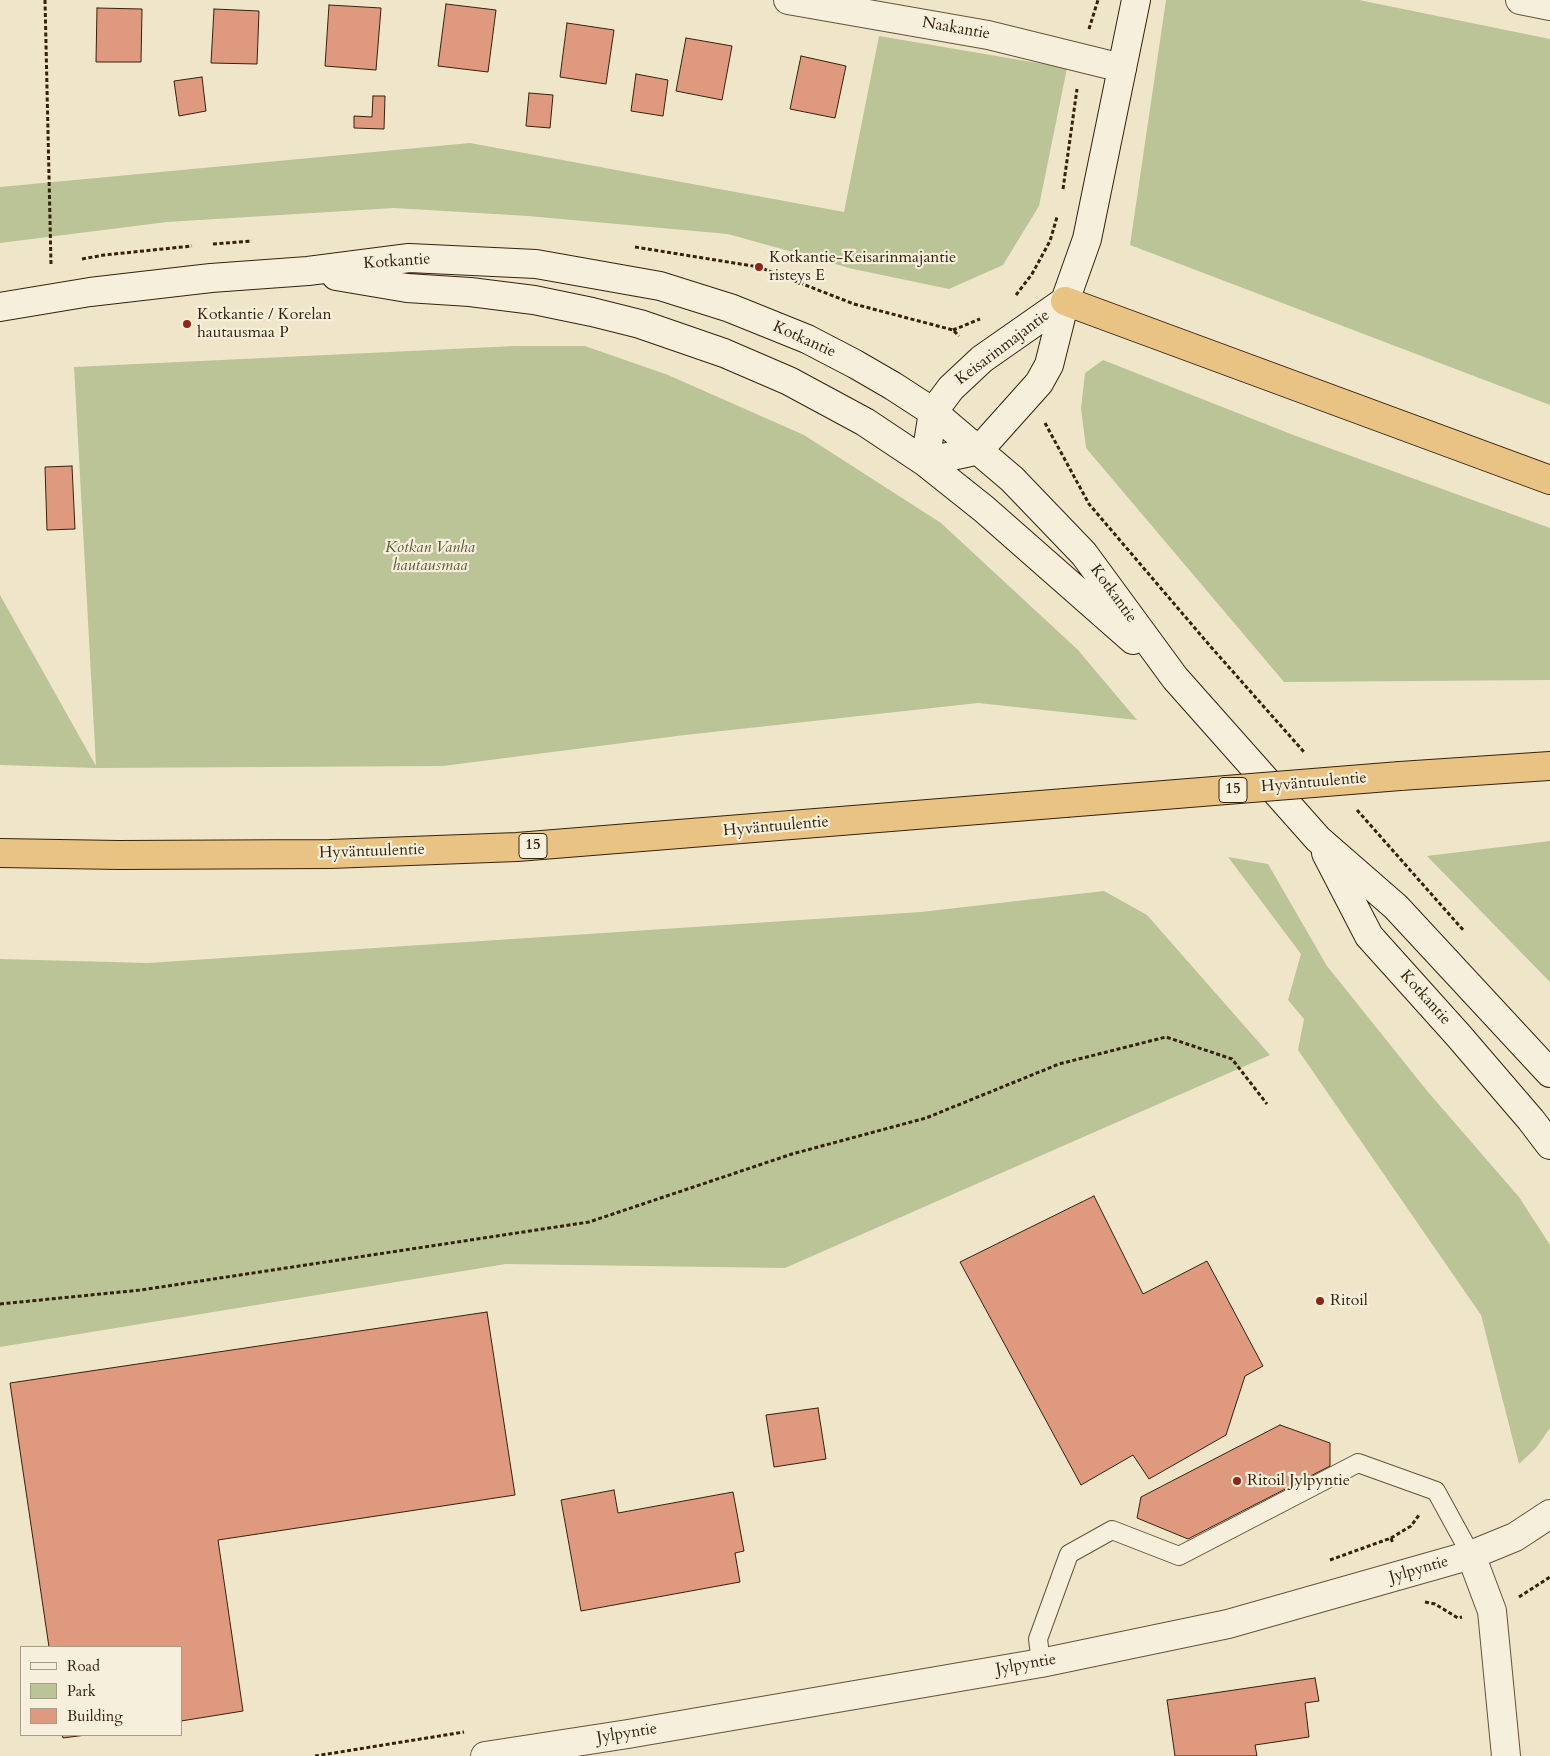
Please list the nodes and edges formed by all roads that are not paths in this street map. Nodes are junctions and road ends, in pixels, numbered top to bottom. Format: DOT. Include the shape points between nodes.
graph roads {
  1 [pos="788,0"];
  2 [pos="1136,0"];
  3 [pos="1520,0"];
  4 [pos="1550,6"];
  5 [pos="1122,68"];
  6 [pos="308,272"];
  7 [pos="1065,301"];
  8 [pos="0,307"];
  9 [pos="933,412"];
  10 [pos="979,450"];
  11 [pos="925,462"];
  12 [pos="1550,480"];
  13 [pos="1175,678"];
  14 [pos="1550,766"];
  15 [pos="1318,839"];
  16 [pos="0,853"];
  17 [pos="1550,1074"];
  18 [pos="1550,1145"];
  19 [pos="1550,1514"];
  20 [pos="1471,1555"];
  21 [pos="1041,1663"];
  22 [pos="485,1756"];
  23 [pos="1506,1756"];
  1 -- 5 [label="street, Naakantie" via="988,35"];
  2 -- 5 [label="street, Keisarinmajantie"];
  3 -- 4 [label="street"];
  5 -- 7 [label="street, Keisarinmajantie" via="1087,239"];
  6 -- 8 [label="street, Kotkantie" via="212,278 90,292"];
  6 -- 9 [label="street, Kotkantie" via="409,258 536,264 660,286 730,308 807,339"];
  6 -- 11 [label="street, Kotkantie" via="407,288 534,300 640,324 724,353 789,381 865,422"];
  7 -- 9 [label="street, Keisarinmajantie" via="982,359 951,388"];
  7 -- 10 [label="street, Keisarinmajantie" via="1049,365 1038,383"];
  7 -- 12 [label="highway"];
  9 -- 10 [label="street, Kotkantie"];
  9 -- 11 [label="street, Keisarinmajantie"];
  10 -- 11 [label="street"];
  10 -- 13 [label="street, Kotkantie" via="1012,478 1084,554"];
  11 -- 13 [label="street, Kotkantie" via="984,509"];
  13 -- 15 [label="street, Kotkantie"];
  14 -- 16 [label="highway, Hyväntuulentie / 15, bridge" via="517,847 330,854"];
  15 -- 17 [label="street, Kotkantie" via="1396,907"];
  15 -- 18 [label="street, Kotkantie" via="1369,936"];
  19 -- 20 [label="street, Jylpyntie" via="1514,1537"];
  20 -- 21 [label="street, Jylpyntie" via="1228,1624"];
  20 -- 21 [label="lane" via="1436,1491 1358,1463 1179,1556 1112,1530 1069,1554 1038,1639"];
  20 -- 23 [label="street" via="1492,1611"];
  21 -- 22 [label="street, Jylpyntie"];
}
